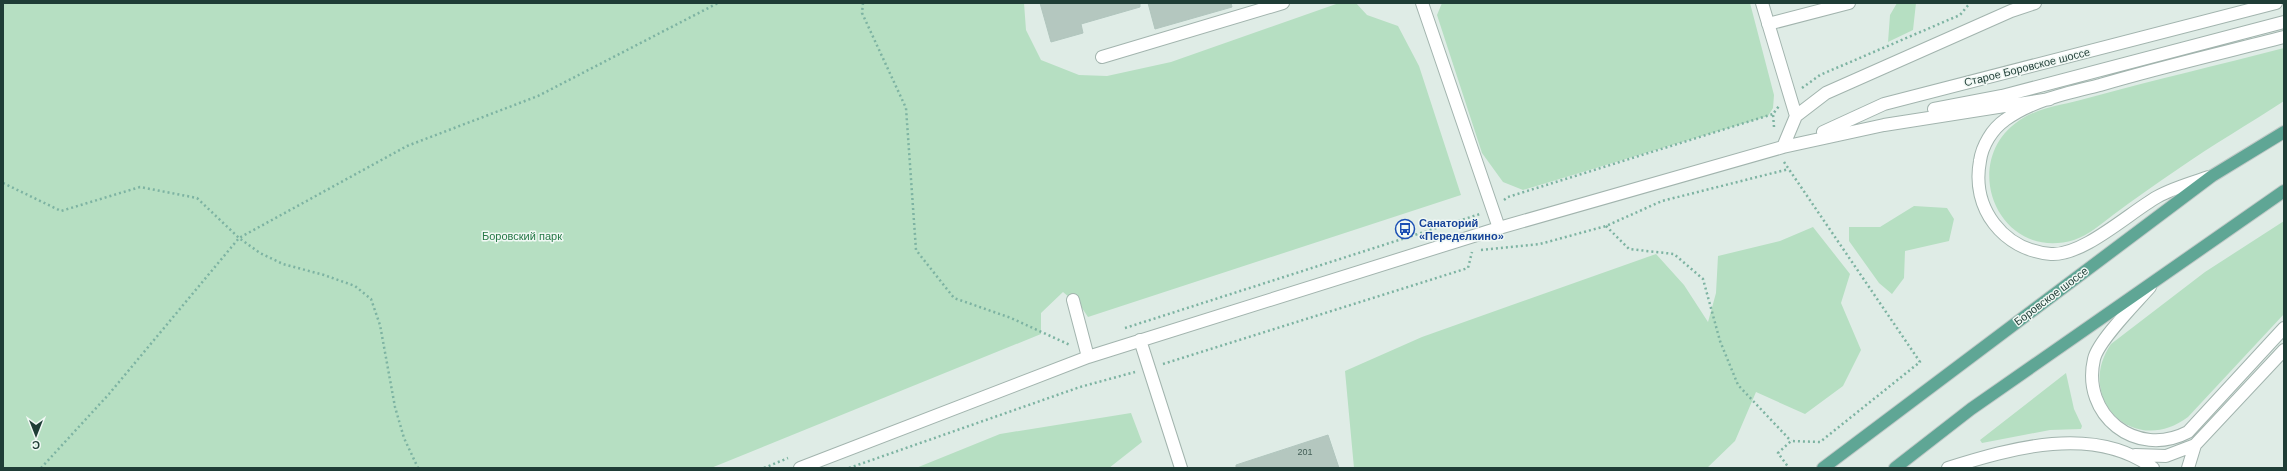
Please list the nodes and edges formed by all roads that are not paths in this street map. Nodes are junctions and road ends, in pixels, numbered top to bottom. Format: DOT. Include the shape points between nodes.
graph roads {
  1 [pos="1283,3"];
  2 [pos="1422,3"];
  3 [pos="1762,3"];
  4 [pos="1849,3"];
  5 [pos="2035,3"];
  6 [pos="2276,3"];
  7 [pos="2010,7"];
  8 [pos="2284,22"];
  9 [pos="1768,24"];
  10 [pos="2284,37"];
  11 [pos="1102,57"];
  12 [pos="2050,99"];
  13 [pos="1796,116"];
  14 [pos="1838,126"];
  15 [pos="2284,132"];
  16 [pos="1779,148"];
  17 [pos="2212,176"];
  18 [pos="2284,191"];
  19 [pos="1499,228"];
  20 [pos="2155,281"];
  21 [pos="1073,300"];
  22 [pos="2284,328"];
  23 [pos="1140,340"];
  24 [pos="2284,350"];
  25 [pos="1088,357"];
  26 [pos="2195,445"];
  27 [pos="2132,455"];
  28 [pos="800,468"];
  29 [pos="1181,468"];
  30 [pos="1824,468"];
  31 [pos="1895,468"];
  32 [pos="1948,468"];
  33 [pos="2152,468"];
  34 [pos="2188,468"];
  1 -- 11 [label="street"];
  2 -- 19 [label="street"];
  3 -- 9 [label="street"];
  4 -- 9 [label="street"];
  5 -- 7 [label="street"];
  6 -- 14 [label="street, Старое Боровское шоссе" via="1884,104"];
  7 -- 13 [label="street" via="1826,93"];
  8 -- 14 [label="street" via="2002,96"];
  9 -- 13 [label="street"];
  10 -- 12 [label="street"];
  12 -- 16 [label="street" via="1884,125"];
  12 -- 17 [label="street" via="2013,114 2001,122 1990,136 1980,156 1977,182 1983,207 1997,228 2018,246 2052,254 2070,252 2156,197"];
  13 -- 16 [label="street"];
  14 -- 16 [label="street, Старое Боровское шоссе"];
  15 -- 17 [label="main road, Боровское шоссе"];
  16 -- 19 [label="street"];
  17 -- 30 [label="main road, Боровское шоссе"];
  18 -- 20 [label="main road"];
  19 -- 23 [label="street"];
  20 -- 22 [label="street" via="2100,346 2093,366 2096,395 2105,415 2124,433 2138,439 2168,441 2188,432"];
  20 -- 31 [label="main road" via="1971,409"];
  21 -- 25 [label="street"];
  23 -- 25 [label="street"];
  23 -- 29 [label="street"];
  24 -- 26 [label="street"];
  25 -- 28 [label="street"];
  26 -- 27 [label="street" via="2166,456"];
  26 -- 34 [label="street"];
  27 -- 32 [label="street" via="2107,446 2059,444 2014,451"];
  27 -- 33 [label="street"];
}
